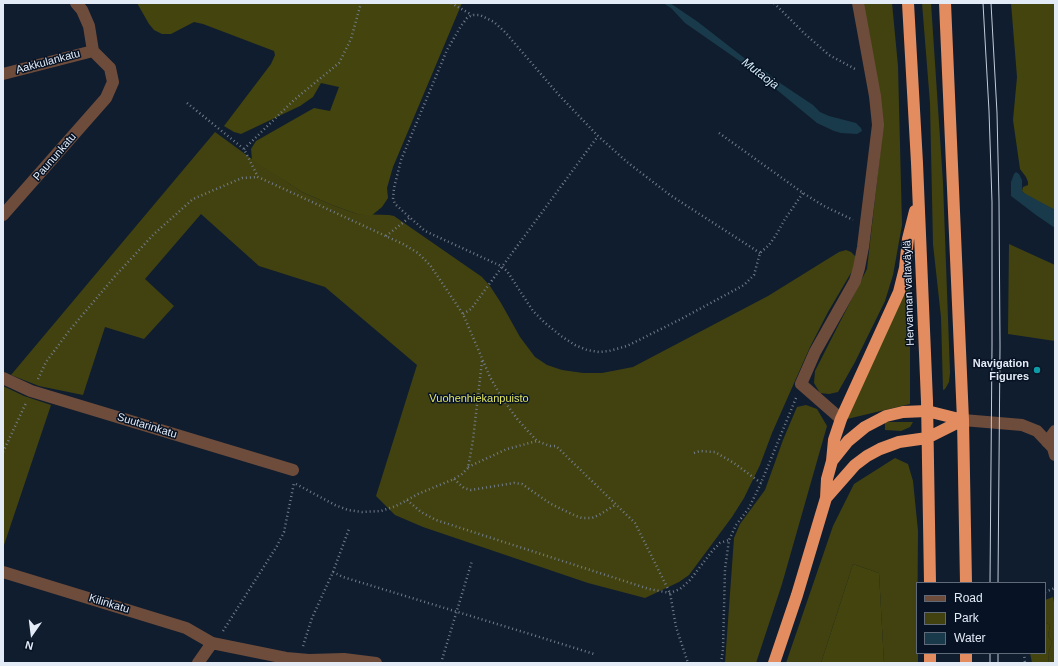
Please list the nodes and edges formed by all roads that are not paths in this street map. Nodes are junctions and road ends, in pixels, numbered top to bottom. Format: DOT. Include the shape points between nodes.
graph roads {
  1 [pos="76,3"];
  2 [pos="858,3"];
  3 [pos="908,3"];
  4 [pos="945,3"];
  5 [pos="93,51"];
  6 [pos="3,74"];
  7 [pos="918,195"];
  8 [pos="3,215"];
  9 [pos="3,378"];
  10 [pos="927,411"];
  11 [pos="841,418"];
  12 [pos="964,420"];
  13 [pos="1055,431"];
  14 [pos="927,438"];
  15 [pos="1047,442"];
  16 [pos="1055,455"];
  17 [pos="832,461"];
  18 [pos="293,470"];
  19 [pos="826,498"];
  20 [pos="3,572"];
  21 [pos="930,582"];
  22 [pos="966,582"];
  23 [pos="212,643"];
  24 [pos="198,663"];
  25 [pos="376,663"];
  26 [pos="774,663"];
  1 -- 5 [label="street" via="89,26"];
  2 -- 11 [label="street" via="872,76 878,125 863,247 855,281 815,352 802,384"];
  3 -- 7 [label="highway, Hervannan valtaväylä"];
  4 -- 12 [label="highway"];
  5 -- 6 [label="street, Aakkulankatu"];
  5 -- 8 [label="street, Paununkatu" via="110,68 113,82 106,98"];
  7 -- 10 [label="highway, Hervannan valtaväylä"];
  7 -- 11 [label="highway" via="899,292"];
  9 -- 18 [label="street, Suutarinkatu" via="32,391"];
  10 -- 12 [label="highway"];
  10 -- 14 [label="highway, Hervannan valtaväylä"];
  10 -- 17 [label="highway" via="886,416 865,427 848,441"];
  11 -- 17 [label="highway" via="834,440"];
  12 -- 14 [label="highway"];
  12 -- 15 [label="street" via="1022,425 1037,431"];
  12 -- 22 [label="highway"];
  13 -- 15 [label="street"];
  14 -- 19 [label="highway" via="899,442 867,456 855,465"];
  14 -- 21 [label="highway, Hervannan valtaväylä"];
  15 -- 16 [label="street"];
  17 -- 19 [label="highway" via="827,479"];
  19 -- 26 [label="highway"];
  20 -- 23 [label="street, Kilinkatu" via="186,628"];
  23 -- 24 [label="street"];
  23 -- 25 [label="street, Kilinkatu" via="298,659 344,659"];
}
